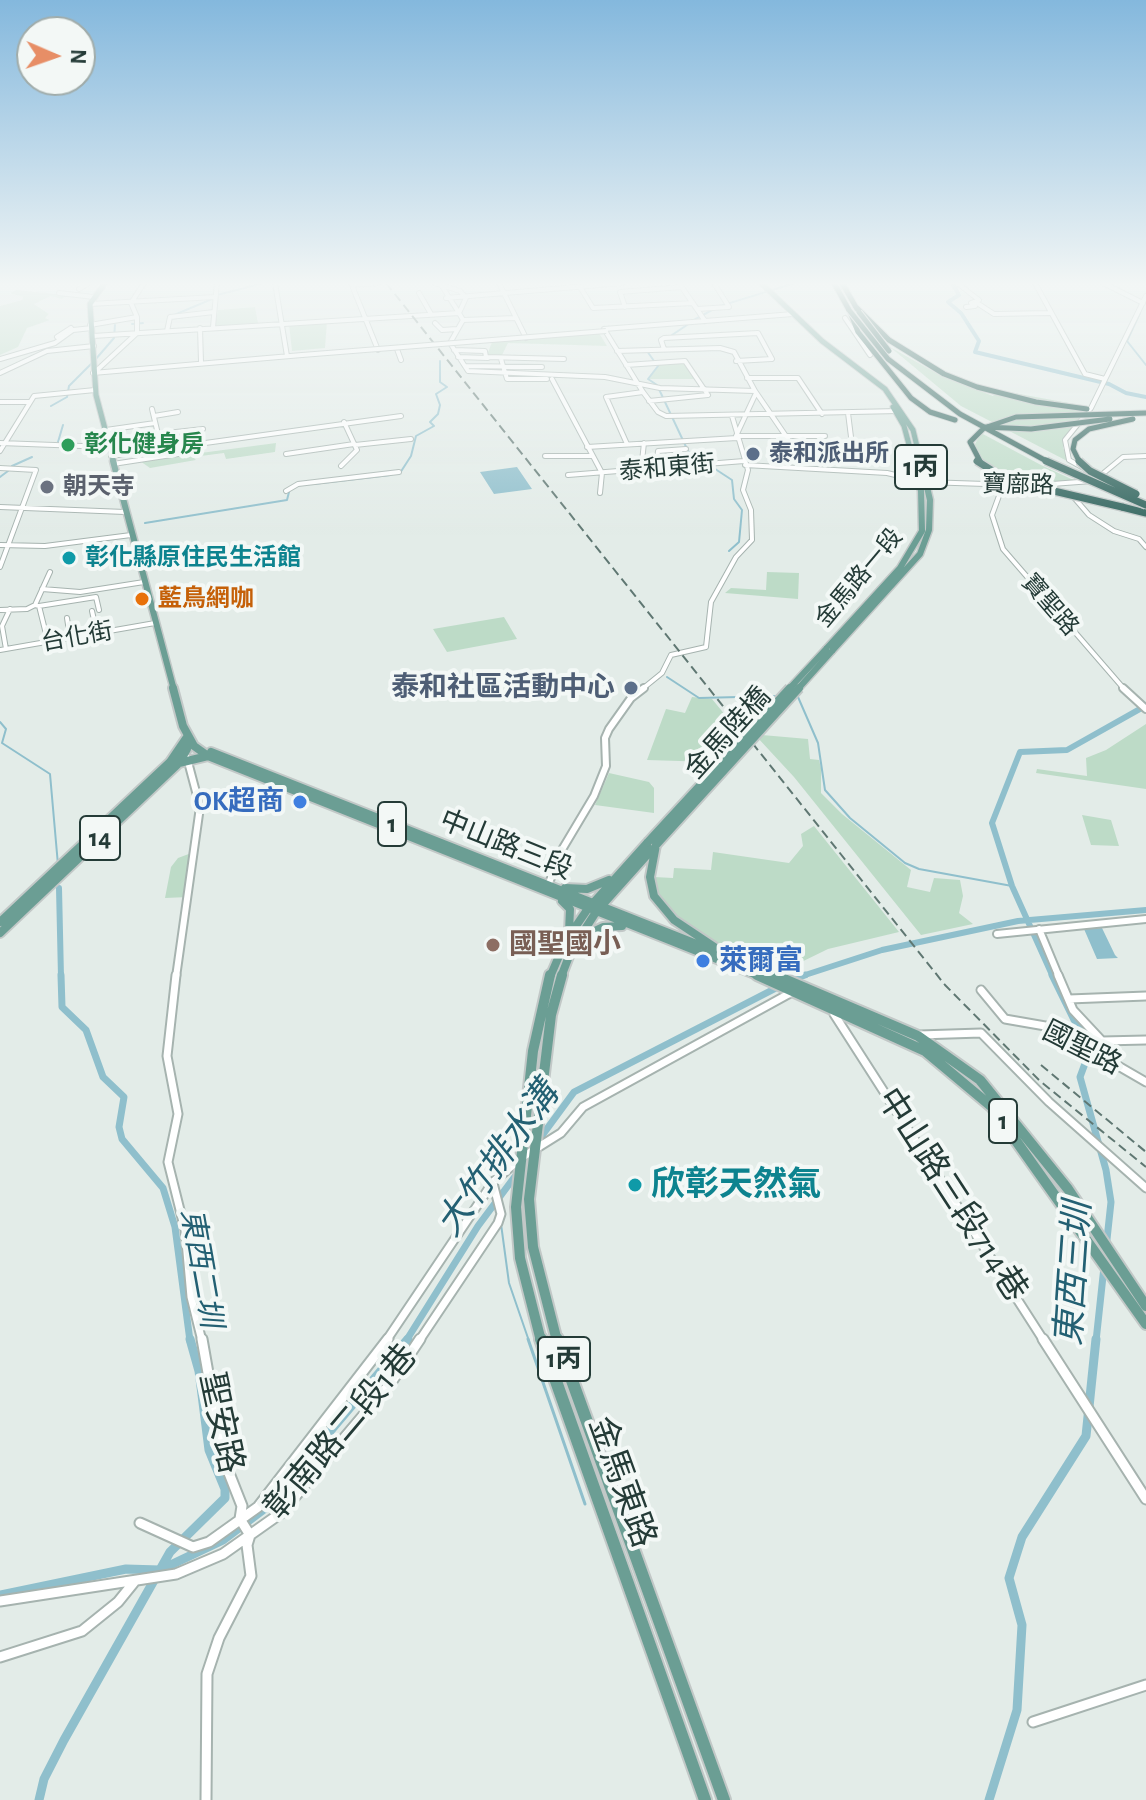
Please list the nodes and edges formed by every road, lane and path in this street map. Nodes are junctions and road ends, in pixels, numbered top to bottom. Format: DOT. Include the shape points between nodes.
graph roads {
  1 [pos="95,367"];
  2 [pos="100,367"];
  3 [pos="148,367"];
  4 [pos="155,367"];
  5 [pos="475,367"];
  6 [pos="504,367"];
  7 [pos="542,367"];
  8 [pos="627,367"];
  9 [pos="689,367"];
  10 [pos="740,367"];
  11 [pos="857,367"];
  12 [pos="885,367"];
  13 [pos="897,367"];
  14 [pos="933,367"];
  15 [pos="1080,367"];
  16 [pos="1111,367"];
  17 [pos="505,370"];
  18 [pos="549,371"];
  19 [pos="95,372"];
  20 [pos="587,377"];
  21 [pos="747,378"];
  22 [pos="552,379"];
  23 [pos="1104,381"];
  24 [pos="638,384"];
  25 [pos="705,389"];
  26 [pos="95,390"];
  27 [pos="643,392"];
  28 [pos="755,392"];
  29 [pos="649,401"];
  30 [pos="0,402"];
  31 [pos="30,402"];
  32 [pos="152,409"];
  33 [pos="900,411"];
  34 [pos="178,412"];
  35 [pos="848,413"];
  36 [pos="822,414"];
  37 [pos="743,415"];
  38 [pos="771,415"];
  39 [pos="1146,415"];
  40 [pos="154,416"];
  41 [pos="401,416"];
  42 [pos="732,416"];
  43 [pos="344,422"];
  44 [pos="155,423"];
  45 [pos="203,429"];
  46 [pos="106,430"];
  47 [pos="785,435"];
  48 [pos="1083,435"];
  49 [pos="825,436"];
  50 [pos="736,437"];
  51 [pos="411,439"];
  52 [pos="2,443"];
  53 [pos="644,443"];
  54 [pos="355,444"];
  55 [pos="627,444"];
  56 [pos="109,447"];
  57 [pos="587,447"];
  58 [pos="0,451"];
  59 [pos="191,452"];
  60 [pos="687,452"];
  61 [pos="286,454"];
  62 [pos="111,456"];
  63 [pos="545,456"];
  64 [pos="592,456"];
  65 [pos="1146,456"];
  66 [pos="744,463"];
  67 [pos="113,464"];
  68 [pos="341,466"];
  69 [pos="0,468"];
  70 [pos="656,468"];
  71 [pos="641,470"];
  72 [pos="399,472"];
  73 [pos="1092,472"];
  74 [pos="602,473"];
  75 [pos="568,475"];
  76 [pos="1100,477"];
  77 [pos="922,482"];
  78 [pos="1003,485"];
  79 [pos="1069,485"];
  80 [pos="286,491"];
  81 [pos="600,493"];
  82 [pos="1146,501"];
  83 [pos="0,507"];
  84 [pos="20,508"];
  85 [pos="125,512"];
  86 [pos="1146,513"];
  87 [pos="131,535"];
  88 [pos="8,545"];
  89 [pos="0,547"];
  90 [pos="1146,547"];
  91 [pos="0,567"];
  92 [pos="50,572"];
  93 [pos="144,582"];
  94 [pos="42,589"];
  95 [pos="37,605"];
  96 [pos="10,609"];
  97 [pos="0,610"];
  98 [pos="99,610"];
  99 [pos="92,611"];
  100 [pos="67,618"];
  101 [pos="155,623"];
  102 [pos="97,633"];
  103 [pos="70,638"];
  104 [pos="48,642"];
  105 [pos="3,650"];
  106 [pos="829,650"];
  107 [pos="1146,709"];
  108 [pos="187,737"];
  109 [pos="208,754"];
  110 [pos="182,760"];
  111 [pos="652,843"];
  112 [pos="619,873"];
  113 [pos="547,890"];
  114 [pos="594,908"];
  115 [pos="1146,919"];
  116 [pos="0,922"];
  117 [pos="633,927"];
  118 [pos="1039,929"];
  119 [pos="0,933"];
  120 [pos="997,934"];
  121 [pos="573,937"];
  122 [pos="723,953"];
  123 [pos="765,975"];
  124 [pos="795,988"];
  125 [pos="981,990"];
  126 [pos="1146,996"];
  127 [pos="1069,999"];
  128 [pos="834,1014"];
  129 [pos="918,1036"];
  130 [pos="1146,1040"];
  131 [pos="1102,1041"];
  132 [pos="904,1042"];
  133 [pos="1097,1054"];
  134 [pos="1146,1082"];
  135 [pos="535,1147"];
  136 [pos="521,1158"];
  137 [pos="493,1182"];
  138 [pos="1071,1188"];
  139 [pos="1146,1188"];
  140 [pos="1051,1194"];
  141 [pos="1146,1306"];
  142 [pos="1146,1324"];
  143 [pos="1144,1494"];
  144 [pos="240,1519"];
  145 [pos="140,1523"];
  146 [pos="250,1535"];
  147 [pos="135,1581"];
  148 [pos="0,1601"];
  149 [pos="0,1657"];
  150 [pos="1146,1685"];
  151 [pos="1033,1722"];
  152 [pos="206,1800"];
  153 [pos="705,1800"];
  154 [pos="724,1800"];
  1 -- 19 [label="main road, 1"];
  2 -- 19 [label="street"];
  3 -- 19 [label="street"];
  4 -- 19 [label="street"];
  5 -- 17 [label="street"];
  6 -- 17 [label="street"];
  7 -- 17 [label="street"];
  8 -- 24 [label="street"];
  9 -- 25 [label="street"];
  10 -- 21 [label="street"];
  11 -- 33 [label="main road, 金馬路一段 / 1丙" via="881,385"];
  12 -- 39 [label="highway, bridge" via="917,404 980,426 1017,429"];
  13 -- 82 [label="highway, bridge" via="960,414 1050,463"];
  14 -- 39 [label="highway, bridge" via="997,393"];
  15 -- 23 [label="street"];
  16 -- 23 [label="street"];
  17 -- 18 [label="street"];
  17 -- 20 [label="street"];
  17 -- 22 [label="street" via="511,380"];
  19 -- 26 [label="main road, 中山路三段 / 1"];
  20 -- 22 [label="street"];
  20 -- 24 [label="street"];
  21 -- 28 [label="street"];
  21 -- 36 [label="street" via="798,378"];
  22 -- 57 [label="street, 泰和東街"];
  23 -- 73 [label="street" via="1065,440 1069,460"];
  24 -- 25 [label="street"];
  24 -- 27 [label="street"];
  25 -- 28 [label="street"];
  25 -- 29 [label="street" via="706,396"];
  26 -- 31 [label="street" via="34,396"];
  26 -- 46 [label="main road, 中山路三段 / 1"];
  27 -- 29 [label="street"];
  27 -- 55 [label="street" via="606,397"];
  28 -- 37 [label="street"];
  28 -- 38 [label="street"];
  29 -- 42 [label="street" via="670,417"];
  30 -- 31 [label="street"];
  31 -- 52 [label="street"];
  32 -- 40 [label="street"];
  33 -- 35 [label="street"];
  33 -- 77 [label="main road, 金馬路一段 / 1丙" via="913,430"];
  34 -- 40 [label="street"];
  35 -- 36 [label="street"];
  35 -- 47 [label="street" via="852,445 797,446"];
  36 -- 38 [label="street"];
  37 -- 38 [label="street"];
  37 -- 42 [label="street"];
  37 -- 50 [label="street"];
  38 -- 47 [label="street"];
  39 -- 82 [label="highway, bridge" via="1089,429 1075,440 1073,449 1090,471"];
  39 -- 86 [label="highway, bridge" via="1016,417 979,430 970,448 981,465 1007,480"];
  40 -- 44 [label="street"];
  41 -- 43 [label="street"];
  42 -- 50 [label="street"];
  43 -- 54 [label="street"];
  43 -- 62 [label="street"];
  44 -- 45 [label="street" via="158,434"];
  44 -- 46 [label="street"];
  46 -- 56 [label="main road, 中山路三段 / 1"];
  47 -- 49 [label="street"];
  47 -- 50 [label="street"];
  48 -- 73 [label="street" via="1077,441 1077,455"];
  50 -- 53 [label="street"];
  50 -- 66 [label="street"];
  51 -- 54 [label="street"];
  52 -- 56 [label="street"];
  52 -- 58 [label="street"];
  53 -- 55 [label="street"];
  53 -- 71 [label="street"];
  54 -- 61 [label="street"];
  54 -- 68 [label="street" via="356,453"];
  55 -- 57 [label="street"];
  56 -- 62 [label="main road, 中山路三段 / 1"];
  57 -- 64 [label="street, 泰和東街"];
  59 -- 67 [label="street"];
  60 -- 70 [label="street" via="658,454"];
  62 -- 67 [label="main road, 中山路三段 / 1"];
  63 -- 64 [label="street"];
  64 -- 74 [label="street, 泰和東街"];
  65 -- 76 [label="street, 寶廍路" via="1123,457"];
  66 -- 70 [label="street, 泰和東街"];
  66 -- 77 [label="street, 泰和東街" via="887,473"];
  66 -- 113 [label="street" via="743,490 754,536 711,602 706,647 671,655 662,673 615,718 605,738 606,766 560,853"];
  67 -- 85 [label="main road, 中山路三段 / 1"];
  69 -- 84 [label="street" via="36,470"];
  70 -- 71 [label="street, 泰和東街"];
  71 -- 74 [label="street, 泰和東街"];
  72 -- 80 [label="street" via="298,484"];
  73 -- 76 [label="street"];
  74 -- 75 [label="street"];
  74 -- 81 [label="street"];
  76 -- 79 [label="street, 寶廍路"];
  77 -- 78 [label="street, 寶廍路"];
  77 -- 106 [label="main road, 金馬路一段 / 1丙" via="924,514 916,547"];
  78 -- 79 [label="street, 寶廍路"];
  78 -- 107 [label="street, 寶聖路" via="992,515 1003,549"];
  79 -- 90 [label="street, 寶廍路" via="1075,502 1089,515"];
  83 -- 84 [label="street"];
  84 -- 85 [label="street"];
  84 -- 88 [label="street"];
  85 -- 87 [label="main road, 中山路三段 / 1"];
  87 -- 88 [label="street"];
  87 -- 93 [label="main road, 中山路三段 / 1"];
  88 -- 89 [label="street"];
  88 -- 91 [label="street"];
  92 -- 94 [label="street"];
  93 -- 94 [label="street" via="80,592"];
  93 -- 101 [label="main road, 中山路三段 / 1"];
  94 -- 95 [label="street"];
  95 -- 96 [label="street"];
  95 -- 98 [label="street" via="96,597"];
  95 -- 104 [label="street"];
  96 -- 97 [label="street"];
  96 -- 105 [label="street" via="2,626"];
  99 -- 102 [label="street"];
  100 -- 103 [label="street"];
  101 -- 102 [label="street, 台化街"];
  101 -- 108 [label="main road, 中山路三段 / 1"];
  102 -- 103 [label="street, 台化街"];
  103 -- 104 [label="street, 台化街"];
  104 -- 105 [label="street, 台化街"];
  106 -- 111 [label="main road, 金馬陸橋 / 1丙, bridge"];
  108 -- 109 [label="main road, 中山路三段 / 1"];
  108 -- 110 [label="main road"];
  108 -- 110 [label="main road, 14"];
  109 -- 110 [label="main road"];
  109 -- 113 [label="main road, 中山路三段 / 1"];
  110 -- 116 [label="main road, 14"];
  110 -- 119 [label="main road, 14"];
  110 -- 144 [label="street, 聖安路" via="200,807 168,1033 178,1114 168,1162 185,1230 191,1297 209,1367 223,1458 242,1506"];
  111 -- 112 [label="main road, 1丙"];
  111 -- 114 [label="main road, 1丙"];
  111 -- 122 [label="main road, 1" via="654,896 674,920"];
  112 -- 113 [label="main road" via="587,889"];
  112 -- 114 [label="main road, 1丙"];
  113 -- 114 [label="main road, 中山路三段 / 1"];
  113 -- 121 [label="main road" via="570,909"];
  114 -- 117 [label="main road, 中山路三段 / 1"];
  114 -- 121 [label="main road, 金馬東路 / 1丙"];
  114 -- 122 [label="main road, 中山路三段 / 1"];
  115 -- 118 [label="street"];
  117 -- 121 [label="main road" via="603,927"];
  117 -- 123 [label="main road, 中山路三段 / 1"];
  118 -- 120 [label="street"];
  118 -- 127 [label="street"];
  121 -- 135 [label="main road, 金馬東路 / 1丙" via="554,1002"];
  121 -- 136 [label="main road, 金馬東路 / 1丙" via="545,991"];
  122 -- 123 [label="main road, 中山路三段 / 1"];
  123 -- 124 [label="main road, 1"];
  124 -- 129 [label="main road, 1"];
  124 -- 132 [label="main road, 1"];
  124 -- 135 [label="street" via="583,1107 561,1133"];
  125 -- 133 [label="street, 國聖路" via="1005,1019 1051,1027"];
  126 -- 127 [label="street"];
  127 -- 131 [label="street" via="1080,1020"];
  128 -- 143 [label="street, 中山路三段714巷"];
  129 -- 132 [label="street"];
  129 -- 138 [label="main road, 1" via="980,1080"];
  129 -- 139 [label="street" via="981,1033"];
  130 -- 131 [label="street"];
  131 -- 133 [label="street"];
  132 -- 140 [label="main road, 1" via="952,1070 992,1107"];
  133 -- 134 [label="street, 國聖路"];
  135 -- 136 [label="street"];
  135 -- 154 [label="main road, 金馬東路 / 1丙" via="529,1199 542,1288 557,1340"];
  136 -- 137 [label="street"];
  136 -- 153 [label="main road, 金馬東路 / 1丙" via="516,1207 531,1310"];
  137 -- 144 [label="street" via="344,1397 258,1507"];
  137 -- 146 [label="street, 彰南路二段1巷" via="501,1214 498,1223 390,1384 281,1513"];
  138 -- 140 [label="main road"];
  138 -- 141 [label="main road, 1"];
  140 -- 142 [label="main road, 1"];
  144 -- 145 [label="street" via="193,1547"];
  144 -- 146 [label="street, 聖安路"];
  146 -- 147 [label="street, 彰南路二段1巷" via="223,1554 160,1579"];
  146 -- 152 [label="street" via="251,1576 207,1674"];
  147 -- 148 [label="street, 彰南路二段1巷"];
  147 -- 149 [label="street" via="82,1631"];
  150 -- 151 [label="street"];
}
